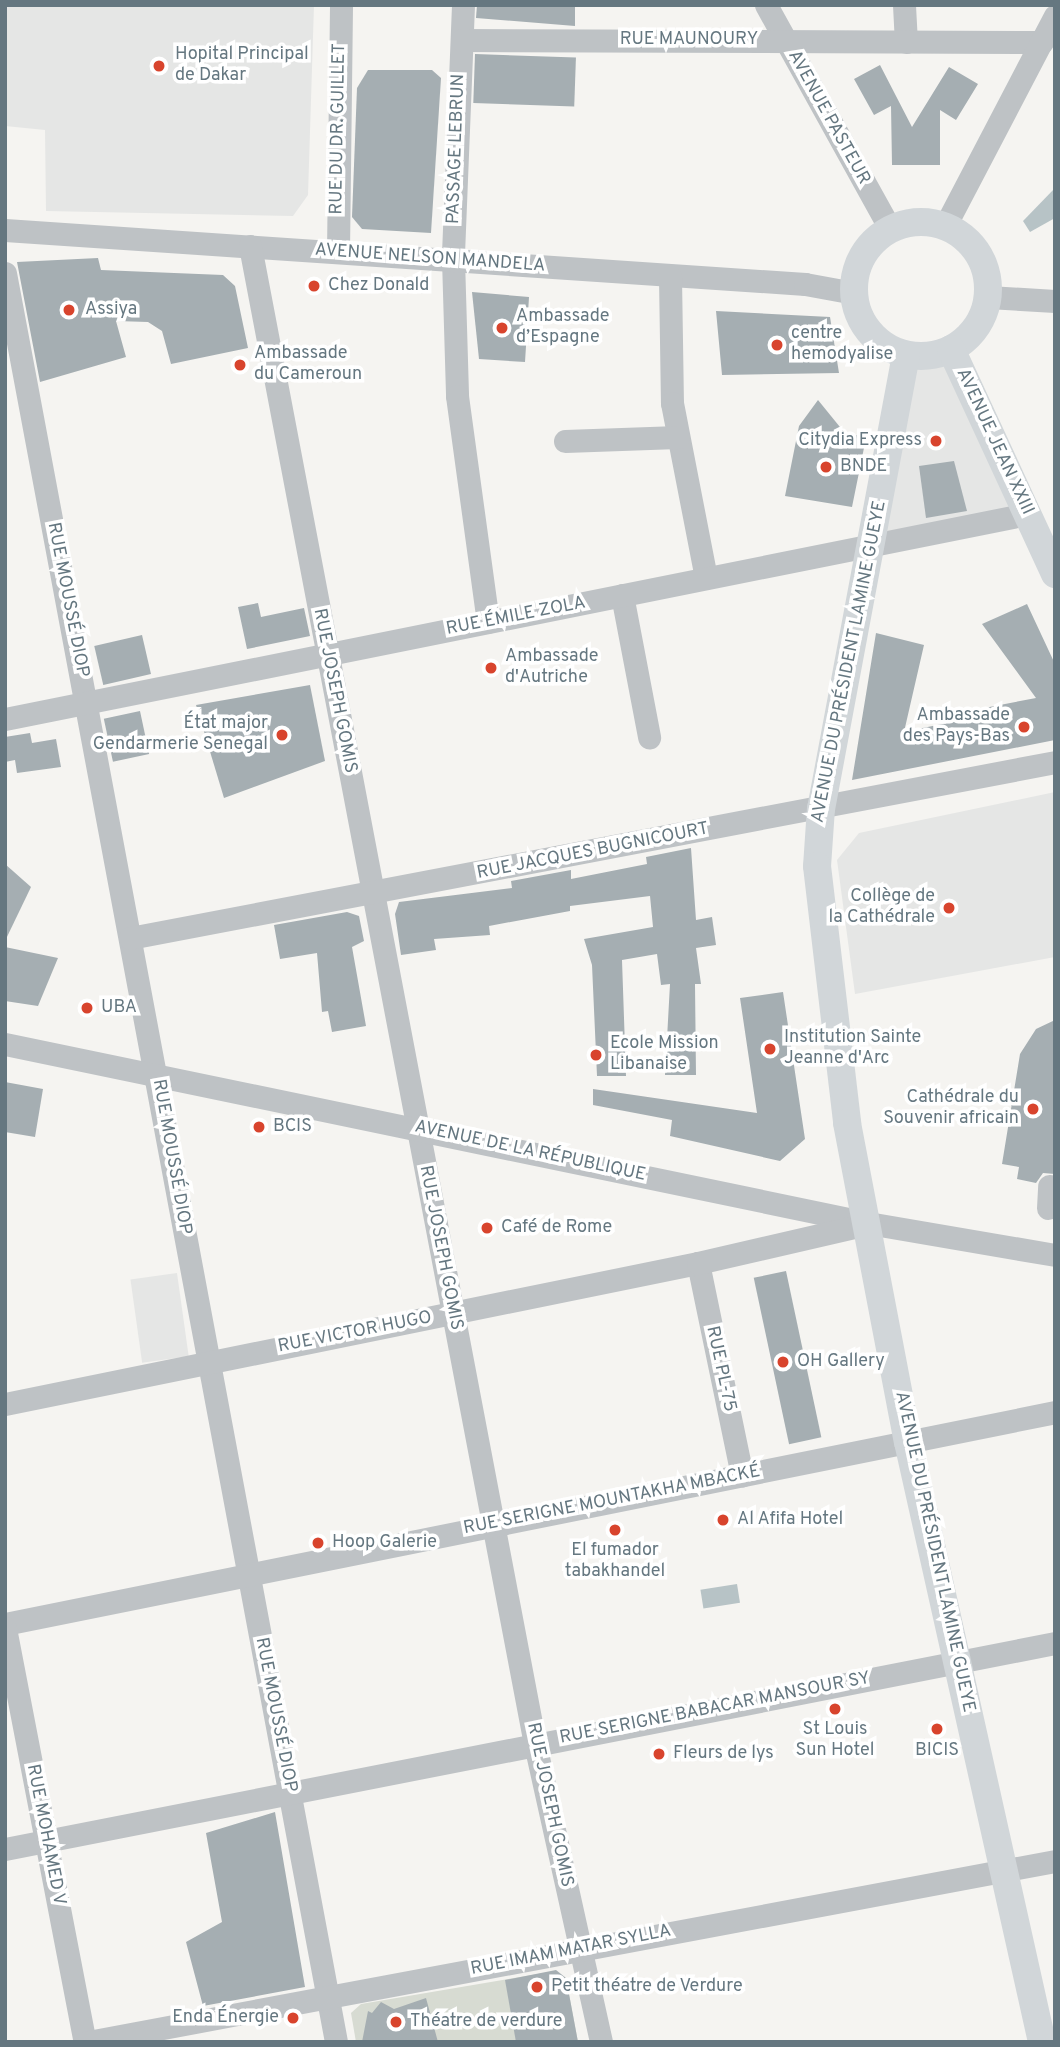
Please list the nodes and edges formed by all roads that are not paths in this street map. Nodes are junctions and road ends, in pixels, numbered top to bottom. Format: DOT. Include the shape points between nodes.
graph roads {
  1 [pos="341,5"];
  2 [pos="463,5"];
  3 [pos="766,5"];
  4 [pos="904,5"];
  5 [pos="1055,16"];
  6 [pos="462,40"];
  7 [pos="785,41"];
  8 [pos="906,42"];
  9 [pos="1042,42"];
  10 [pos="945,226"];
  11 [pos="890,229"];
  12 [pos="5,230"];
  13 [pos="250,246"];
  14 [pos="338,252"];
  15 [pos="453,259"];
  16 [pos="5,273"];
  17 [pos="670,277"];
  18 [pos="853,293"];
  19 [pos="988,297"];
  20 [pos="1055,301"];
  21 [pos="951,349"];
  22 [pos="906,355"];
  23 [pos="678,437"];
  24 [pos="565,441"];
  25 [pos="1027,514"];
  26 [pos="873,545"];
  27 [pos="1055,573"];
  28 [pos="706,578"];
  29 [pos="622,595"];
  30 [pos="488,622"];
  31 [pos="327,654"];
  32 [pos="86,703"];
  33 [pos="5,719"];
  34 [pos="649,737"];
  35 [pos="1055,762"];
  36 [pos="821,808"];
  37 [pos="373,894"];
  38 [pos="130,938"];
  39 [pos="5,1044"];
  40 [pos="156,1073"];
  41 [pos="416,1128"];
  42 [pos="868,1223"];
  43 [pos="1055,1255"];
  44 [pos="698,1263"];
  45 [pos="453,1313"];
  46 [pos="209,1363"];
  47 [pos="5,1404"];
  48 [pos="1055,1412"];
  49 [pos="908,1441"];
  50 [pos="742,1475"];
  51 [pos="493,1525"];
  52 [pos="249,1574"];
  53 [pos="5,1626"];
  54 [pos="1055,1643"];
  55 [pos="958,1663"];
  56 [pos="535,1744"];
  57 [pos="289,1791"];
  58 [pos="46,1841"];
  59 [pos="5,1849"];
  60 [pos="1055,1861"];
  61 [pos="1004,1871"];
  62 [pos="581,1950"];
  63 [pos="328,1997"];
  64 [pos="86,2042"];
  65 [pos="336,2042"];
  66 [pos="601,2042"];
  67 [pos="1042,2042"];
  1 -- 14 [label="street, RUE DU DR. GUILLET"];
  2 -- 6 [label="street, PASSAGE LEBRUN"];
  3 -- 7 [label="street, AVENUE PASTEUR"];
  4 -- 8 [label="street"];
  5 -- 9 [label="street"];
  6 -- 7 [label="street, RUE MAUNOURY"];
  6 -- 15 [label="street, PASSAGE LEBRUN"];
  7 -- 8 [label="street, RUE MAUNOURY"];
  7 -- 11 [label="street, AVENUE PASTEUR"];
  8 -- 9 [label="street, RUE MAUNOURY"];
  9 -- 10 [label="street"];
  10 -- 11 [label="main road" via="917,222"];
  10 -- 19 [label="main road" via="979,254"];
  11 -- 18 [label="main road" via="862,256"];
  12 -- 13 [label="street, AVENUE NELSON MANDELA"];
  13 -- 14 [label="street, AVENUE NELSON MANDELA"];
  13 -- 31 [label="street, RUE JOSEPH GOMIS"];
  14 -- 15 [label="street, AVENUE NELSON MANDELA"];
  15 -- 17 [label="street, AVENUE NELSON MANDELA"];
  15 -- 30 [label="street, PASSAGE LEBRUN" via="457,396"];
  16 -- 32 [label="street, RUE MOUSSÉ DIOP"];
  17 -- 18 [label="street, AVENUE NELSON MANDELA" via="804,284"];
  17 -- 23 [label="street" via="669,370"];
  18 -- 22 [label="main road" via="870,332"];
  19 -- 20 [label="street"];
  19 -- 21 [label="main road" via="974,331"];
  21 -- 22 [label="main road"];
  21 -- 25 [label="main road, AVENUE JEAN XXIII"];
  22 -- 26 [label="main road, AVENUE DU PRÉSIDENT LAMINE GUEYE"];
  23 -- 24 [label="street"];
  23 -- 28 [label="street"];
  25 -- 26 [label="street, RUE ÉMILE ZOLA"];
  25 -- 27 [label="main road, AVENUE JEAN XXIII"];
  26 -- 28 [label="street, RUE ÉMILE ZOLA"];
  26 -- 36 [label="main road, AVENUE DU PRÉSIDENT LAMINE GUEYE"];
  28 -- 29 [label="street, RUE ÉMILE ZOLA"];
  29 -- 30 [label="street, RUE ÉMILE ZOLA"];
  29 -- 34 [label="street"];
  30 -- 31 [label="street, RUE ÉMILE ZOLA"];
  31 -- 32 [label="street, RUE ÉMILE ZOLA"];
  31 -- 37 [label="street, RUE JOSEPH GOMIS"];
  32 -- 33 [label="street, RUE ÉMILE ZOLA"];
  32 -- 38 [label="street, RUE MOUSSÉ DIOP"];
  35 -- 36 [label="street, RUE JACQUES BUGNICOURT"];
  36 -- 37 [label="street, RUE JACQUES BUGNICOURT"];
  36 -- 42 [label="main road, AVENUE DU PRÉSIDENT LAMINE GUEYE" via="817,866 847,1122"];
  37 -- 38 [label="street, RUE JACQUES BUGNICOURT"];
  37 -- 41 [label="street, RUE JOSEPH GOMIS"];
  38 -- 40 [label="street, RUE MOUSSÉ DIOP"];
  39 -- 40 [label="street, AVENUE DE LA RÉPUBLIQUE"];
  40 -- 41 [label="street, AVENUE DE LA RÉPUBLIQUE"];
  40 -- 46 [label="street, RUE MOUSSÉ DIOP"];
  41 -- 42 [label="street, AVENUE DE LA RÉPUBLIQUE"];
  41 -- 45 [label="street, RUE JOSEPH GOMIS"];
  42 -- 43 [label="street, AVENUE DE LA RÉPUBLIQUE"];
  42 -- 44 [label="street, RUE VICTOR HUGO"];
  42 -- 49 [label="main road, AVENUE DU PRÉSIDENT LAMINE GUEYE"];
  44 -- 45 [label="street, RUE VICTOR HUGO"];
  44 -- 50 [label="street, RUE PL-75"];
  45 -- 46 [label="street, RUE VICTOR HUGO"];
  45 -- 51 [label="street, RUE JOSEPH GOMIS"];
  46 -- 47 [label="street, RUE VICTOR HUGO"];
  46 -- 52 [label="street, RUE MOUSSÉ DIOP"];
  48 -- 49 [label="street, RUE SERIGNE MOUNTAKHA MBACKÉ"];
  49 -- 50 [label="street, RUE SERIGNE MOUNTAKHA MBACKÉ"];
  49 -- 55 [label="main road, AVENUE DU PRÉSIDENT LAMINE GUEYE"];
  50 -- 51 [label="street, RUE SERIGNE MOUNTAKHA MBACKÉ"];
  51 -- 52 [label="street, RUE SERIGNE MOUNTAKHA MBACKÉ"];
  51 -- 56 [label="street, RUE JOSEPH GOMIS"];
  52 -- 53 [label="street, RUE SERIGNE MOUNTAKHA MBACKÉ"];
  52 -- 57 [label="street, RUE MOUSSÉ DIOP"];
  53 -- 58 [label="street, RUE MOHAMED V"];
  54 -- 55 [label="street, RUE SERIGNE BABACAR MANSOUR SY"];
  55 -- 56 [label="street, RUE SERIGNE BABACAR MANSOUR SY"];
  55 -- 61 [label="main road, AVENUE DU PRÉSIDENT LAMINE GUEYE"];
  56 -- 57 [label="street, RUE SERIGNE BABACAR MANSOUR SY"];
  56 -- 62 [label="street, RUE JOSEPH GOMIS"];
  57 -- 58 [label="street, RUE SERIGNE BABACAR MANSOUR SY"];
  57 -- 63 [label="street, RUE MOUSSÉ DIOP"];
  58 -- 59 [label="street, RUE SERIGNE BABACAR MANSOUR SY"];
  58 -- 64 [label="street, RUE MOHAMED V"];
  60 -- 61 [label="street, RUE IMAM MATAR SYLLA"];
  61 -- 62 [label="street, RUE IMAM MATAR SYLLA"];
  61 -- 67 [label="main road, AVENUE DU PRÉSIDENT LAMINE GUEYE"];
  62 -- 63 [label="street, RUE IMAM MATAR SYLLA"];
  62 -- 66 [label="street, RUE JOSEPH GOMIS"];
  63 -- 64 [label="street, RUE IMAM MATAR SYLLA"];
  63 -- 65 [label="street, RUE MOUSSÉ DIOP"];
}
